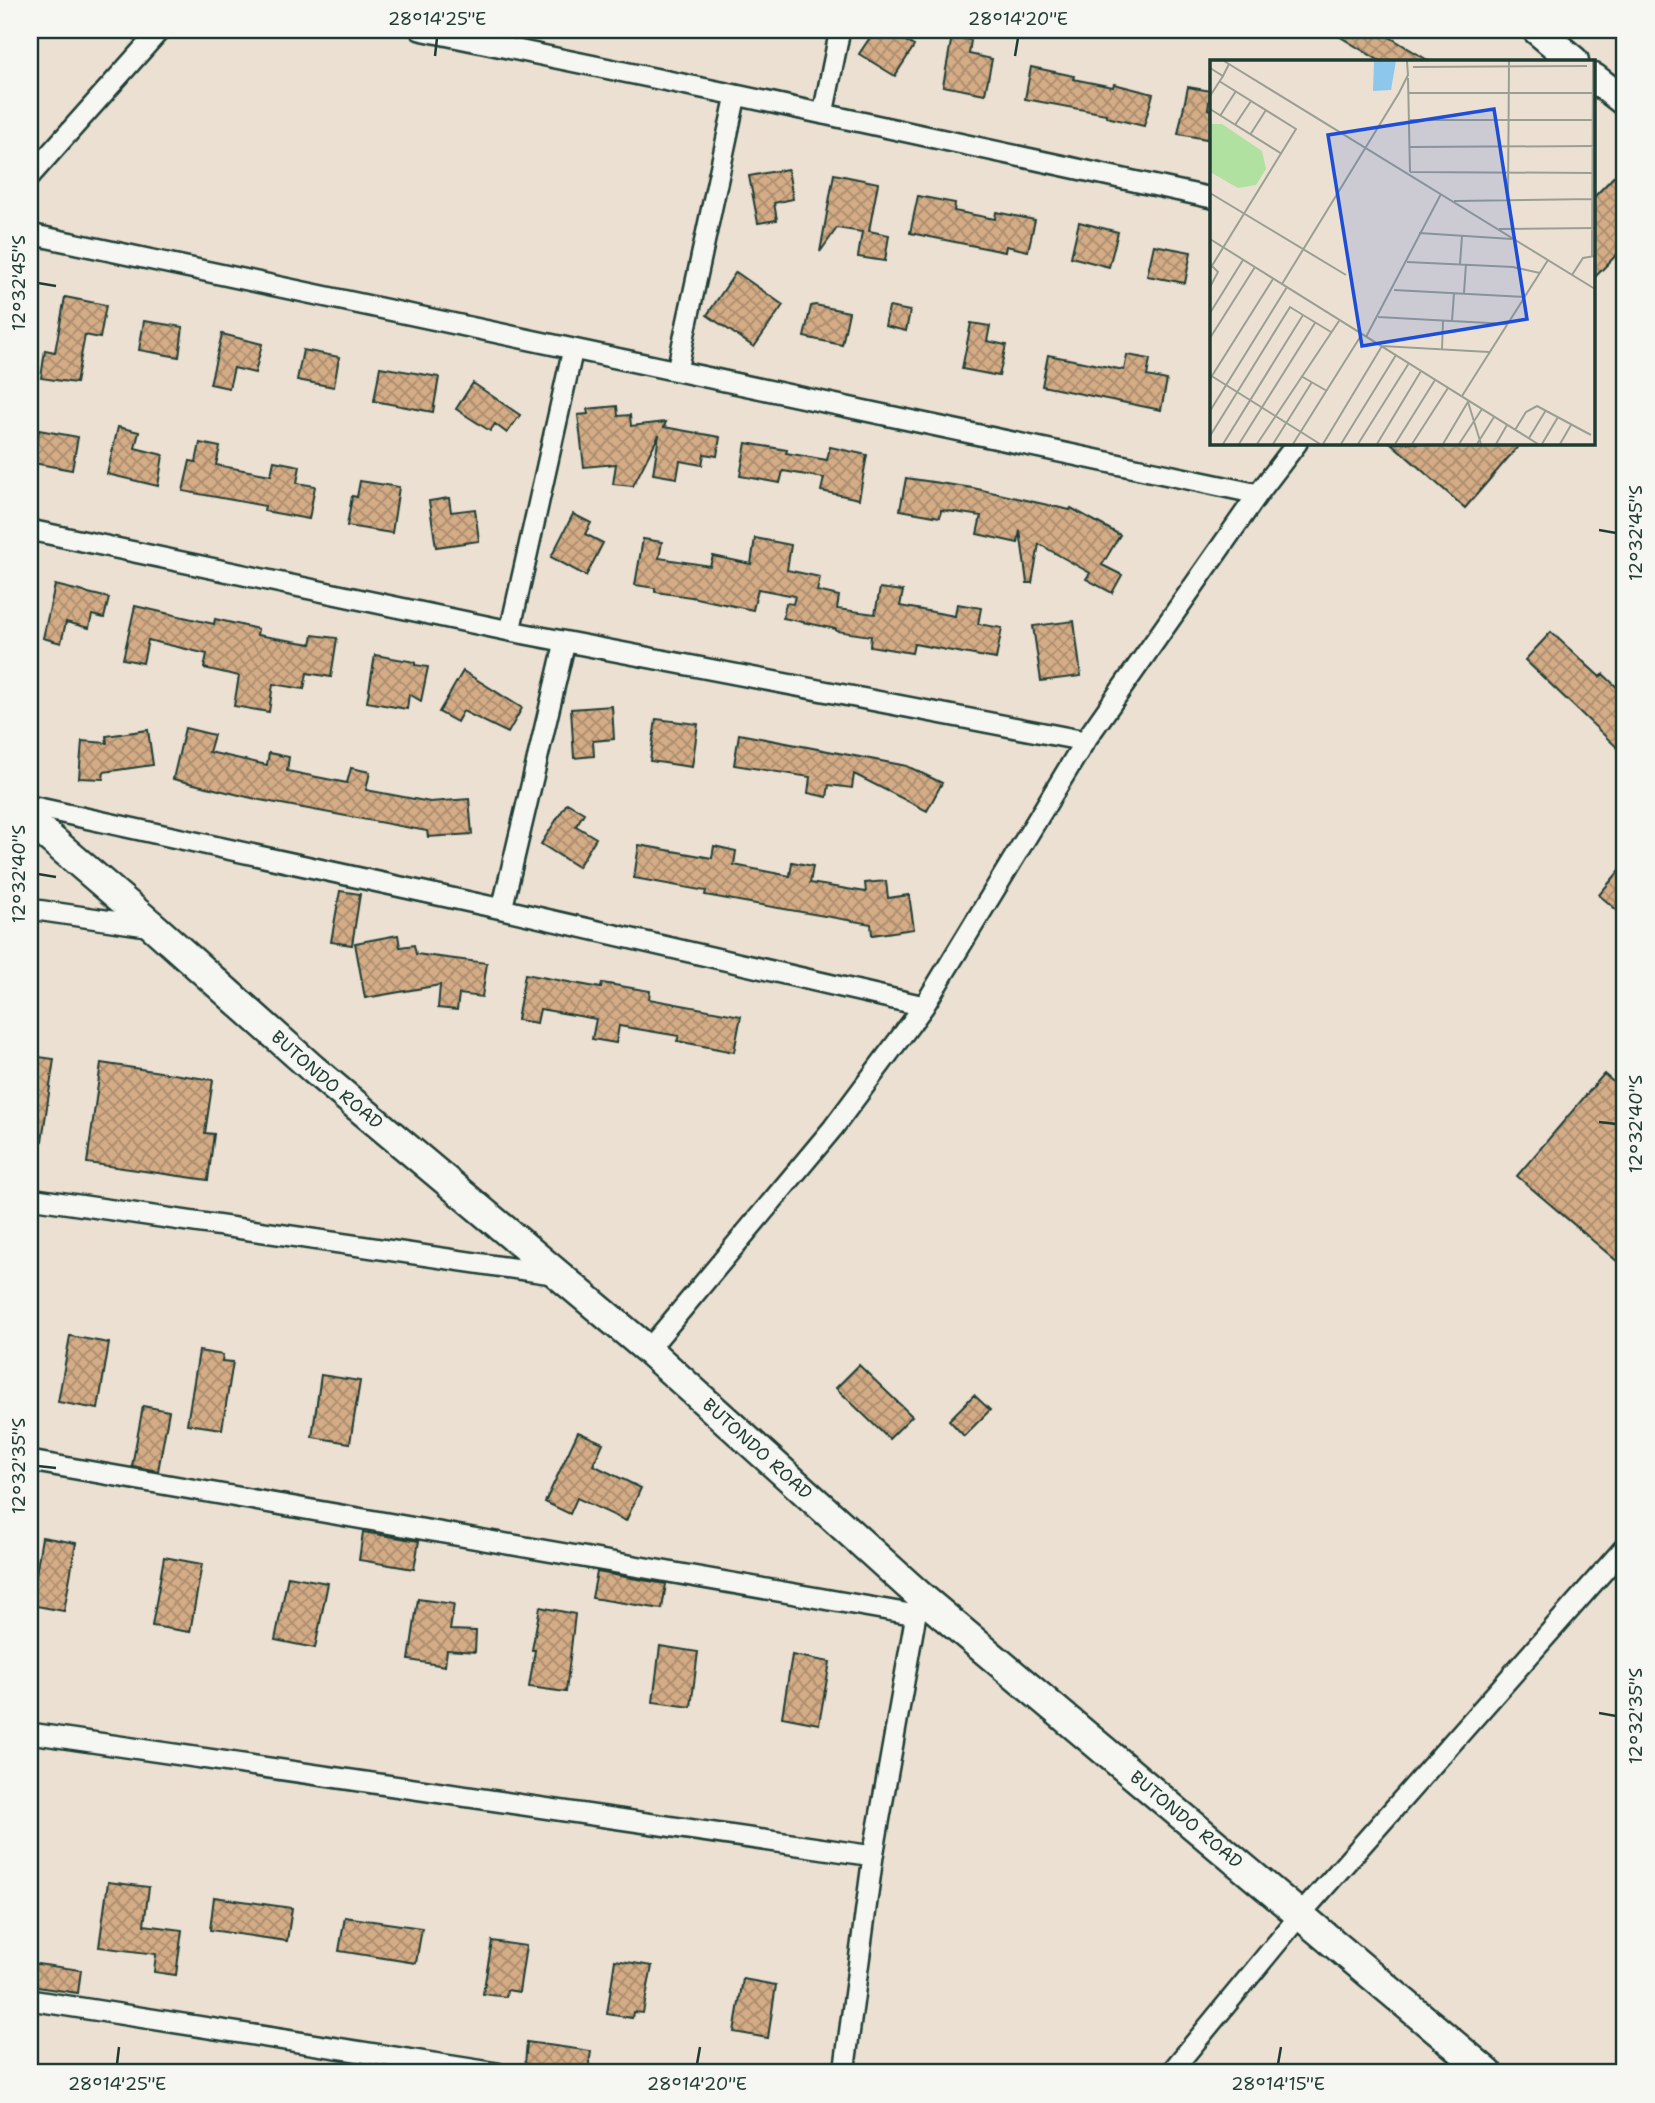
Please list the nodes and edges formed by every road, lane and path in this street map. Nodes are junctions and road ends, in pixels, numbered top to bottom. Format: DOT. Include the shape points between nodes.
graph roads {
  1 [pos="160,30"];
  2 [pos="420,30"];
  3 [pos="841,30"];
  4 [pos="1537,30"];
  5 [pos="1573,60"];
  6 [pos="1596,81"];
  7 [pos="736,95"];
  8 [pos="1625,102"];
  9 [pos="823,114"];
  10 [pos="30,176"];
  11 [pos="1210,198"];
  12 [pos="30,234"];
  13 [pos="573,349"];
  14 [pos="677,370"];
  15 [pos="1296,444"];
  16 [pos="1258,494"];
  17 [pos="30,530"];
  18 [pos="510,631"];
  19 [pos="565,642"];
  20 [pos="1085,741"];
  21 [pos="30,806"];
  22 [pos="30,821"];
  23 [pos="30,909"];
  24 [pos="502,909"];
  25 [pos="154,927"];
  26 [pos="924,1006"];
  27 [pos="30,1198"];
  28 [pos="559,1275"];
  29 [pos="648,1350"];
  30 [pos="30,1461"];
  31 [pos="1625,1546"];
  32 [pos="917,1605"];
  33 [pos="30,1733"];
  34 [pos="873,1856"];
  35 [pos="1300,1915"];
  36 [pos="30,2000"];
  37 [pos="497,2073"];
  38 [pos="844,2073"];
  39 [pos="1170,2073"];
  40 [pos="1488,2073"];
  1 -- 10 [label="street"];
  2 -- 7 [label="street"];
  3 -- 9 [label="street"];
  4 -- 5 [label="street"];
  6 -- 8 [label="street"];
  7 -- 9 [label="street"];
  7 -- 14 [label="street"];
  9 -- 11 [label="street"];
  12 -- 13 [label="street"];
  13 -- 14 [label="street"];
  13 -- 18 [label="street"];
  14 -- 16 [label="street"];
  15 -- 16 [label="street"];
  16 -- 20 [label="street"];
  17 -- 18 [label="street"];
  18 -- 19 [label="street"];
  19 -- 20 [label="street"];
  19 -- 24 [label="street"];
  20 -- 26 [label="street"];
  21 -- 24 [label="street"];
  22 -- 25 [label="street, BUTONDO ROAD"];
  23 -- 25 [label="street"];
  24 -- 26 [label="street"];
  25 -- 28 [label="street, BUTONDO ROAD" via="313,1069"];
  26 -- 29 [label="street" via="833,1128"];
  27 -- 28 [label="street"];
  28 -- 29 [label="street, BUTONDO ROAD"];
  29 -- 32 [label="street, BUTONDO ROAD"];
  30 -- 32 [label="street"];
  31 -- 35 [label="street"];
  32 -- 34 [label="street"];
  32 -- 35 [label="street, BUTONDO ROAD"];
  33 -- 34 [label="street"];
  34 -- 38 [label="street"];
  35 -- 39 [label="street"];
  35 -- 40 [label="street, BUTONDO ROAD"];
  36 -- 37 [label="street"];
}
